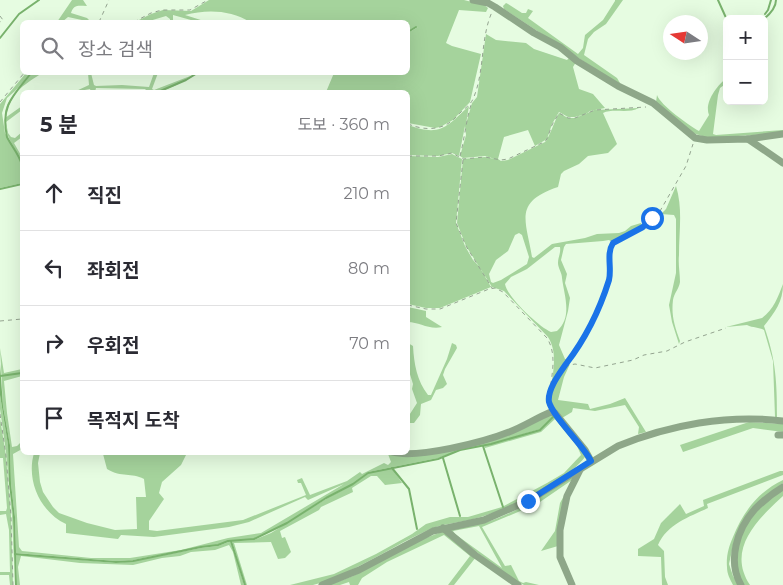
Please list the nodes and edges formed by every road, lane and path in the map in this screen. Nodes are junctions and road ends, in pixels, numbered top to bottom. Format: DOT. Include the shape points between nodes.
graph roads {
  1 [pos="109,0"];
  2 [pos="208,0"];
  3 [pos="473,0"];
  4 [pos="495,7"];
  5 [pos="0,16"];
  6 [pos="100,20"];
  7 [pos="138,20"];
  8 [pos="0,22"];
  9 [pos="22,75"];
  10 [pos="472,101"];
  11 [pos="0,102"];
  12 [pos="658,107"];
  13 [pos="410,125"];
  14 [pos="783,134"];
  15 [pos="695,138"];
  16 [pos="748,139"];
  17 [pos="410,156"];
  18 [pos="460,156"];
  19 [pos="463,159"];
  20 [pos="783,163"];
  21 [pos="492,288"];
  22 [pos="410,306"];
  23 [pos="20,319"];
  24 [pos="0,321"];
  25 [pos="726,328"];
  26 [pos="564,366"];
  27 [pos="549,394"];
  28 [pos="555,413"];
  29 [pos="0,414"];
  30 [pos="783,421"];
  31 [pos="410,455"];
  32 [pos="591,461"];
  33 [pos="581,468"];
  34 [pos="783,487"];
  35 [pos="443,528"];
  36 [pos="13,585"];
  37 [pos="322,585"];
  38 [pos="518,585"];
  39 [pos="572,585"];
  40 [pos="741,585"];
  1 -- 6 [label="path"];
  2 -- 7 [label="path" via="190,10 162,10"];
  3 -- 4 [label="street"];
  4 -- 10 [label="path" via="485,33"];
  4 -- 12 [label="street" via="577,61"];
  5 -- 8 [label="path" via="3,20"];
  9 -- 11 [label="path"];
  10 -- 13 [label="path" via="440,128"];
  10 -- 18 [label="path"];
  12 -- 15 [label="street"];
  12 -- 19 [label="path" via="595,110 575,118 559,113 547,139 518,155 501,160 485,157"];
  14 -- 16 [label="street"];
  15 -- 16 [label="street"];
  15 -- 26 [label="path" via="686,166 660,211 643,227 613,243 608,280 594,321"];
  16 -- 20 [label="street"];
  17 -- 18 [label="path"];
  18 -- 19 [label="path"];
  19 -- 21 [label="path" via="456,223"];
  21 -- 22 [label="path" via="440,309 426,310"];
  21 -- 27 [label="path" via="503,292 551,344 553,359"];
  23 -- 24 [label="path"];
  25 -- 26 [label="path" via="633,360 595,368 575,364"];
  26 -- 27 [label="path"];
  27 -- 28 [label="path"];
  28 -- 31 [label="street" via="492,438"];
  28 -- 32 [label="street" via="586,450"];
  29 -- 36 [label="path" via="11,516"];
  30 -- 32 [label="street" via="738,419 672,429 618,446"];
  32 -- 33 [label="street"];
  33 -- 35 [label="street" via="528,501 500,514"];
  33 -- 39 [label="street" via="567,496 560,530 560,557"];
  34 -- 40 [label="street" via="754,510 741,534 733,560"];
  35 -- 37 [label="street" via="346,577"];
  35 -- 38 [label="street"];
}
